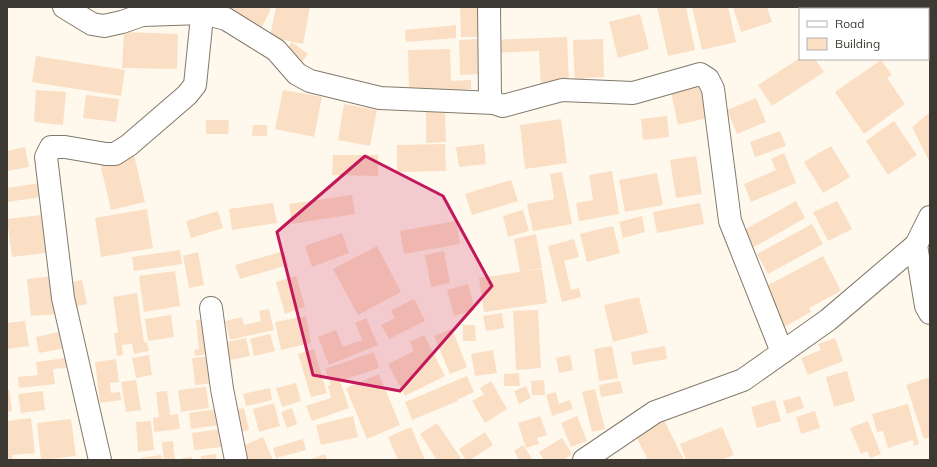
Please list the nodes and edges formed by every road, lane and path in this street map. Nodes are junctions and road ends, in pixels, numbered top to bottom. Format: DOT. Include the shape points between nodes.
graph roads {
  1 [pos="64,7"];
  2 [pos="489,7"];
  3 [pos="203,10"];
  4 [pos="494,103"];
  5 [pos="930,217"];
  6 [pos="916,245"];
  7 [pos="211,308"];
  8 [pos="930,313"];
  9 [pos="782,352"];
  10 [pos="100,460"];
  11 [pos="236,460"];
  12 [pos="584,460"];
  1 -- 3 [label="street" via="92,24 104,26 142,15"];
  2 -- 4 [label="street" via="490,96"];
  3 -- 4 [label="street" via="226,19 276,50 298,74 310,81 380,98"];
  3 -- 10 [label="street" via="195,85 187,95 129,145 114,154 65,146 51,147 46,157 63,298"];
  4 -- 9 [label="street" via="503,106 562,90 633,93 700,74 708,79 713,89 730,221"];
  5 -- 6 [label="street"];
  6 -- 8 [label="street" via="926,306"];
  6 -- 9 [label="street" via="828,320"];
  7 -- 11 [label="street" via="220,376"];
  9 -- 12 [label="street" via="743,380 655,412"];
}
